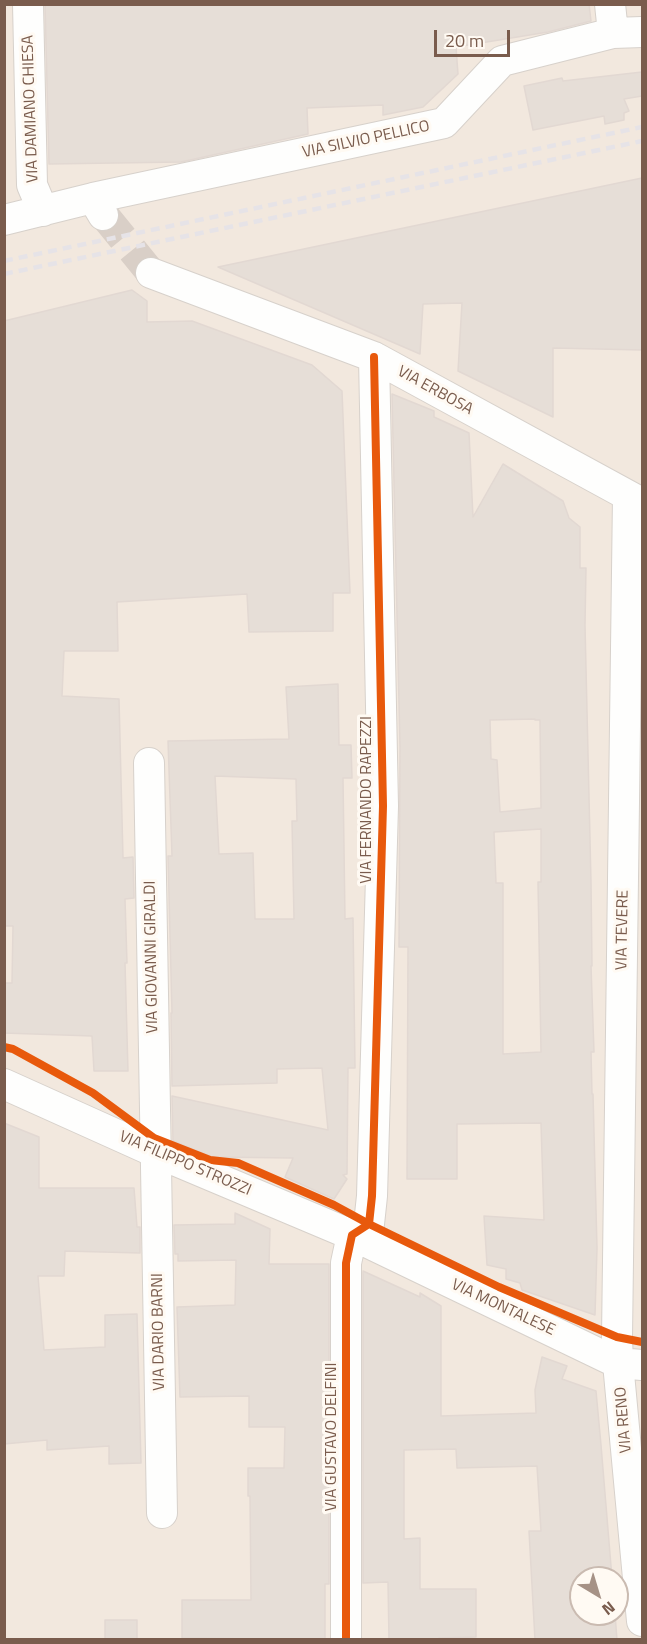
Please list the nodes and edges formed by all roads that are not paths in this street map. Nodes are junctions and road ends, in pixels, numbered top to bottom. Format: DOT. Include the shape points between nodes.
graph roads {
  1 [pos="28,4"];
  2 [pos="611,19"];
  3 [pos="642,32"];
  4 [pos="43,211"];
  5 [pos="4,220"];
  6 [pos="152,273"];
  7 [pos="374,357"];
  8 [pos="635,500"];
  9 [pos="149,762"];
  10 [pos="4,1084"];
  11 [pos="155,1152"];
  12 [pos="359,1239"];
  13 [pos="630,1364"];
  14 [pos="637,1499"];
  15 [pos="162,1513"];
  16 [pos="642,1621"];
  17 [pos="346,1640"];
  1 -- 4 [label="street, VIA DAMIANO CHIESA" via="32,185"];
  2 -- 3 [label="street, VIA SILVIO PELLICO"];
  2 -- 4 [label="street, VIA SILVIO PELLICO" via="502,61 444,123 98,207"];
  4 -- 5 [label="street"];
  6 -- 7 [label="street, VIA ERBOSA"];
  7 -- 8 [label="street, VIA ERBOSA"];
  7 -- 12 [label="street, VIA FERNANDO RAPEZZI" via="383,806 372,1196 369,1224"];
  8 -- 13 [label="street, VIA TEVERE" via="617,1337"];
  9 -- 11 [label="street, VIA GIOVANNI GIRALDI"];
  10 -- 11 [label="street, VIA FILIPPO STROZZI"];
  11 -- 12 [label="street, VIA FILIPPO STROZZI"];
  11 -- 15 [label="street, VIA DARIO BARNI"];
  12 -- 13 [label="street, VIA MONTALESE"];
  12 -- 17 [label="street, VIA GUSTAVO DELFINI" via="346,1263"];
  13 -- 14 [label="street, VIA RENO"];
  14 -- 16 [label="street, VIA RENO"];
}
